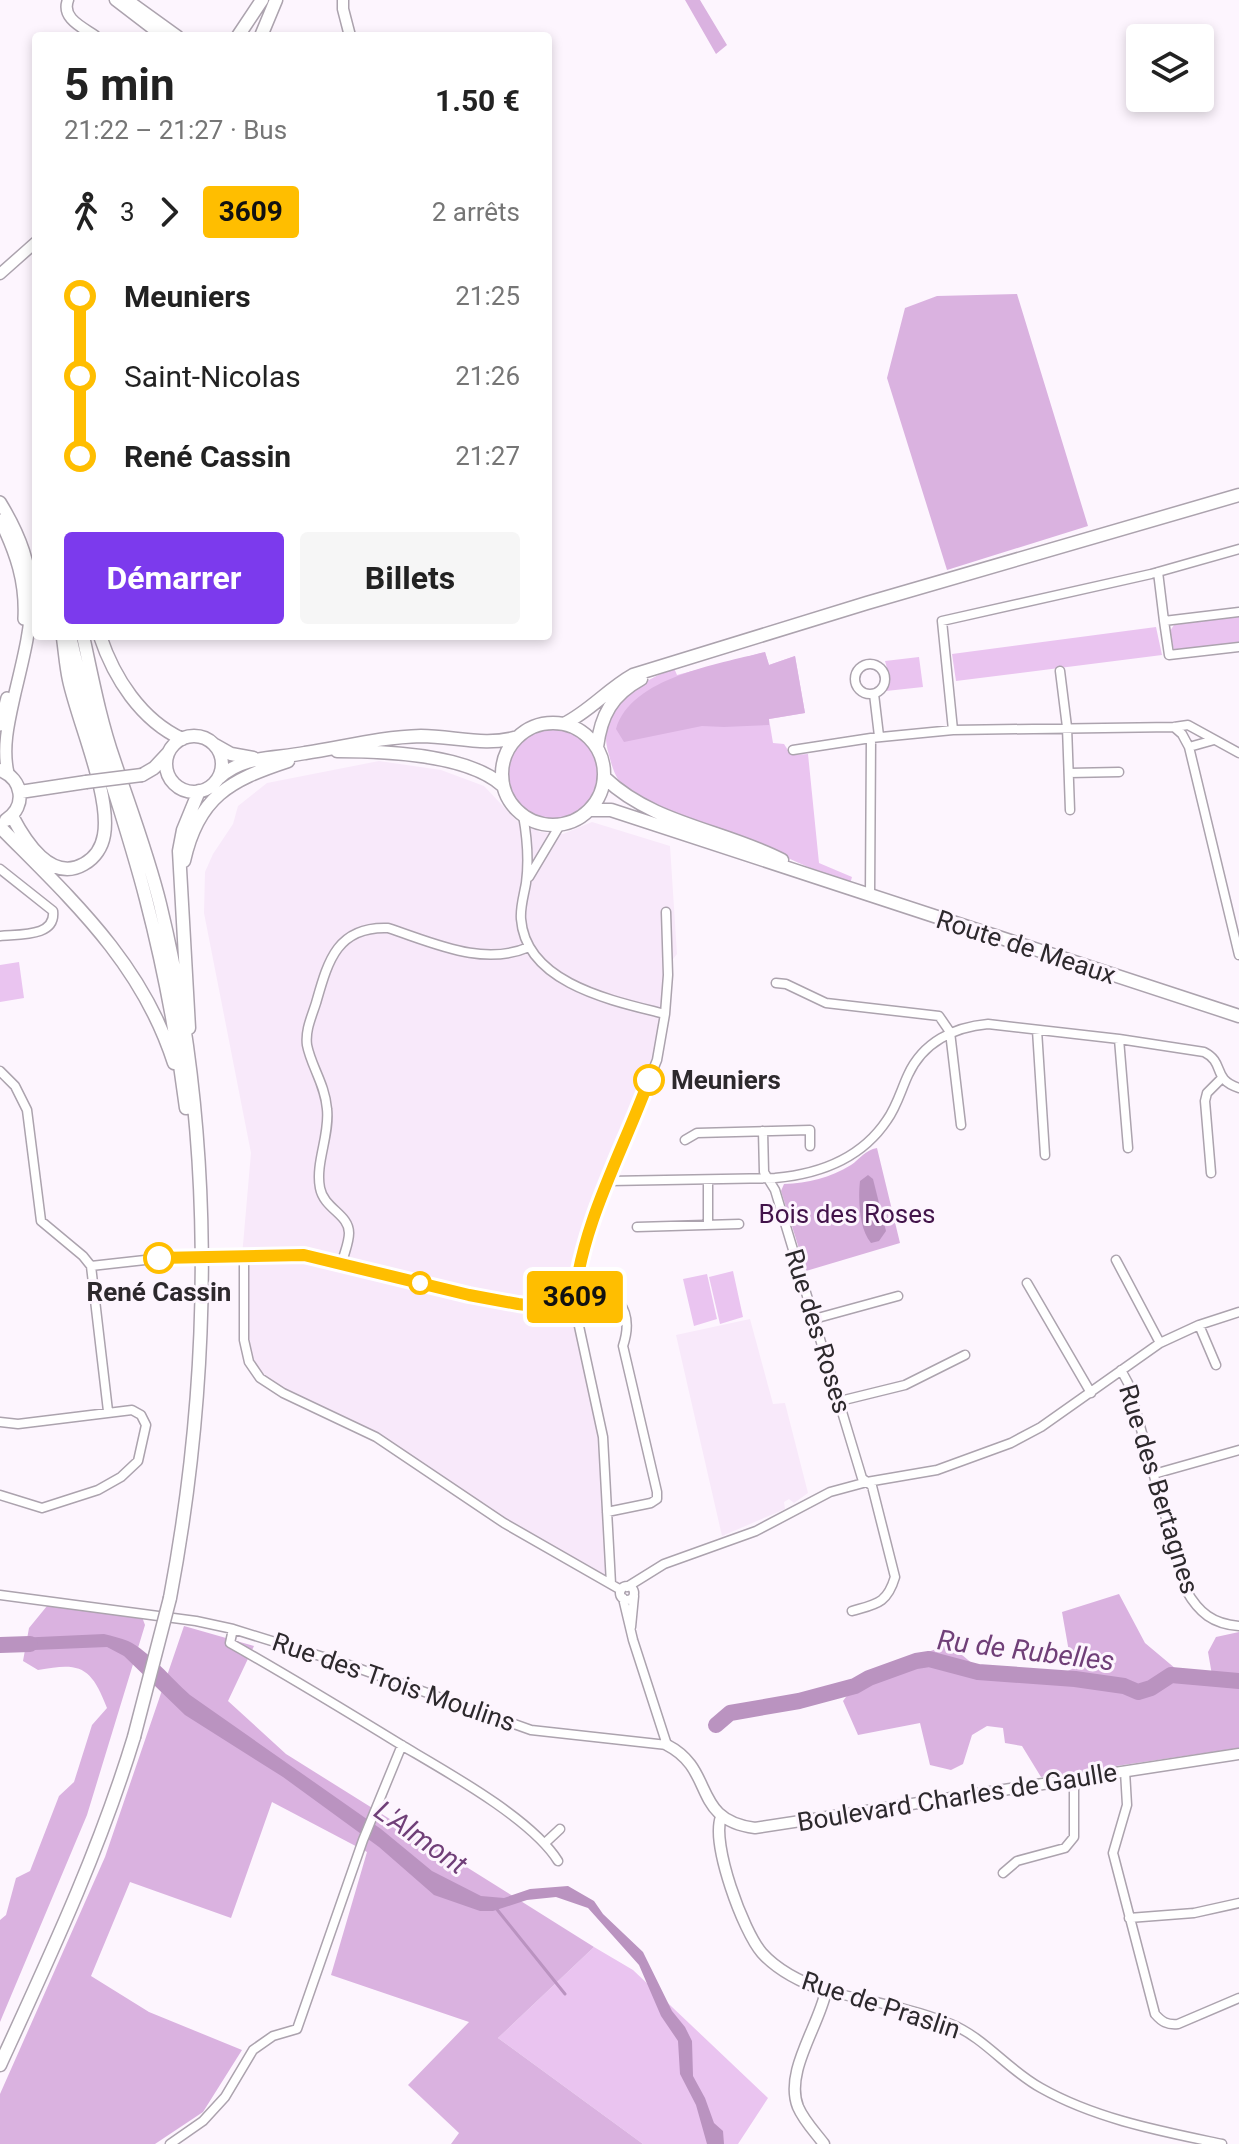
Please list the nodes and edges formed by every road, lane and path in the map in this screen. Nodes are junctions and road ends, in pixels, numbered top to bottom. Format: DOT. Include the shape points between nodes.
graph roads {
  1 [pos="68,0"];
  2 [pos="115,0"];
  3 [pos="128,0"];
  4 [pos="262,0"];
  5 [pos="276,0"];
  6 [pos="343,0"];
  7 [pos="90,32"];
  8 [pos="157,32"];
  9 [pos="172,32"];
  10 [pos="241,32"];
  11 [pos="263,32"];
  12 [pos="349,32"];
  13 [pos="32,246"];
  14 [pos="0,274"];
  15 [pos="1239,495"];
  16 [pos="0,502"];
  17 [pos="0,520"];
  18 [pos="1239,549"];
  19 [pos="1158,572"];
  20 [pos="32,588"];
  21 [pos="32,609"];
  22 [pos="1239,612"];
  23 [pos="1164,621"];
  24 [pos="64,640"];
  25 [pos="71,640"];
  26 [pos="84,640"];
  27 [pos="102,640"];
  28 [pos="1239,647"];
  29 [pos="668,664"];
  30 [pos="1060,671"];
  31 [pos="874,694"];
  32 [pos="564,724"];
  33 [pos="0,725"];
  34 [pos="1067,727"];
  35 [pos="1174,727"];
  36 [pos="953,730"];
  37 [pos="518,737"];
  38 [pos="875,737"];
  39 [pos="182,739"];
  40 [pos="1214,740"];
  41 [pos="215,745"];
  42 [pos="597,747"];
  43 [pos="1189,747"];
  44 [pos="793,750"];
  45 [pos="170,751"];
  46 [pos="318,751"];
  47 [pos="1239,753"];
  48 [pos="301,754"];
  49 [pos="257,758"];
  50 [pos="4,772"];
  51 [pos="1119,772"];
  52 [pos="1069,773"];
  53 [pos="142,775"];
  54 [pos="219,778"];
  55 [pos="605,778"];
  56 [pos="175,784"];
  57 [pos="503,786"];
  58 [pos="199,791"];
  59 [pos="20,792"];
  60 [pos="590,810"];
  61 [pos="1070,810"];
  62 [pos="523,815"];
  63 [pos="4,822"];
  64 [pos="560,825"];
  65 [pos="0,869"];
  66 [pos="813,877"];
  67 [pos="180,878"];
  68 [pos="526,881"];
  69 [pos="870,896"];
  70 [pos="666,912"];
  71 [pos="0,936"];
  72 [pos="529,947"];
  73 [pos="1239,955"];
  74 [pos="776,983"];
  75 [pos="665,1014"];
  76 [pos="1239,1016"];
  77 [pos="1037,1030"];
  78 [pos="950,1032"];
  79 [pos="1119,1039"];
  80 [pos="190,1065"];
  81 [pos="0,1071"];
  82 [pos="1221,1079"];
  83 [pos="1239,1088"];
  84 [pos="188,1116"];
  85 [pos="961,1125"];
  86 [pos="763,1131"];
  87 [pos="685,1140"];
  88 [pos="810,1146"];
  89 [pos="1128,1148"];
  90 [pos="1045,1155"];
  91 [pos="1211,1173"];
  92 [pos="770,1178"];
  93 [pos="708,1180"];
  94 [pos="609,1181"];
  95 [pos="739,1224"];
  96 [pos="708,1225"];
  97 [pos="637,1227"];
  98 [pos="244,1255"];
  99 [pos="1116,1260"];
  100 [pos="342,1263"];
  101 [pos="91,1266"];
  102 [pos="1027,1283"];
  103 [pos="898,1296"];
  104 [pos="574,1303"];
  105 [pos="1239,1312"];
  106 [pos="814,1319"];
  107 [pos="1199,1325"];
  108 [pos="1160,1343"];
  109 [pos="965,1355"];
  110 [pos="1216,1365"];
  111 [pos="1121,1370"];
  112 [pos="1091,1393"];
  113 [pos="840,1401"];
  114 [pos="108,1411"];
  115 [pos="0,1422"];
  116 [pos="1239,1450"];
  117 [pos="1154,1474"];
  118 [pos="867,1482"];
  119 [pos="0,1495"];
  120 [pos="607,1512"];
  121 [pos="611,1584"];
  122 [pos="628,1593"];
  123 [pos="0,1595"];
  124 [pos="166,1597"];
  125 [pos="852,1611"];
  126 [pos="1239,1626"];
  127 [pos="233,1629"];
  128 [pos="131,1736"];
  129 [pos="402,1745"];
  130 [pos="667,1745"];
  131 [pos="1239,1754"];
  132 [pos="1125,1771"];
  133 [pos="1074,1779"];
  134 [pos="721,1817"];
  135 [pos="560,1829"];
  136 [pos="545,1843"];
  137 [pos="558,1861"];
  138 [pos="1003,1873"];
  139 [pos="1239,1903"];
  140 [pos="1129,1918"];
  141 [pos="826,1991"];
  142 [pos="1239,1998"];
  143 [pos="0,2048"];
  144 [pos="0,2065"];
  145 [pos="170,2144"];
  146 [pos="824,2144"];
  147 [pos="1222,2144"];
  1 -- 7 [label="street" via="68,16"];
  2 -- 8 [label="street"];
  3 -- 9 [label="street"];
  4 -- 10 [label="main road"];
  5 -- 11 [label="main road"];
  6 -- 12 [label="street"];
  13 -- 14 [label="street"];
  15 -- 29 [label="main road"];
  16 -- 20 [label="main road" via="22,543"];
  17 -- 33 [label="main road" via="16,553 25,604"];
  18 -- 19 [label="street"];
  19 -- 23 [label="street"];
  19 -- 36 [label="street" via="942,621"];
  21 -- 50 [label="main road"];
  22 -- 23 [label="street"];
  23 -- 28 [label="street" via="1169,655"];
  24 -- 63 [label="main road" via="104,810 102,843 85,864 60,868"];
  25 -- 84 [label="main road" via="146,900 175,1025"];
  26 -- 80 [label="main road" via="113,757 160,905"];
  27 -- 39 [label="main road" via="130,696 166,731"];
  29 -- 32 [label="main road" via="624,680"];
  29 -- 42 [label="main road" via="615,698 603,716"];
  30 -- 34 [label="street"];
  31 -- 38 [label="street"];
  32 -- 37 [label="main road" via="538,725"];
  32 -- 42 [label="main road"];
  34 -- 35 [label="street"];
  34 -- 36 [label="street"];
  34 -- 52 [label="street"];
  35 -- 40 [label="street" via="1188,725"];
  35 -- 43 [label="street"];
  36 -- 38 [label="street"];
  37 -- 46 [label="main road" via="491,742 382,739"];
  37 -- 57 [label="main road" via="504,760"];
  38 -- 44 [label="street"];
  38 -- 69 [label="street"];
  39 -- 41 [label="main road" via="200,736"];
  39 -- 45 [label="main road"];
  40 -- 43 [label="street"];
  40 -- 47 [label="street"];
  41 -- 49 [label="main road"];
  41 -- 54 [label="main road" via="222,761"];
  42 -- 55 [label="main road"];
  43 -- 73 [label="street"];
  45 -- 53 [label="main road"];
  45 -- 56 [label="main road" via="167,769"];
  46 -- 48 [label="main road"];
  46 -- 57 [label="main road" via="422,757 480,772"];
  48 -- 49 [label="main road"];
  48 -- 67 [label="main road" via="258,770 213,800 190,837"];
  49 -- 54 [label="main road"];
  50 -- 59 [label="main road"];
  51 -- 52 [label="street"];
  52 -- 61 [label="street"];
  53 -- 56 [label="main road"];
  53 -- 59 [label="main road, bridge"];
  54 -- 58 [label="main road"];
  55 -- 60 [label="main road"];
  55 -- 66 [label="main road, Route de Meaux" via="649,808 745,843"];
  56 -- 58 [label="main road"];
  57 -- 62 [label="main road"];
  58 -- 67 [label="main road" via="180,838"];
  59 -- 63 [label="main road" via="20,801"];
  60 -- 64 [label="main road"];
  60 -- 66 [label="main road, Route de Meaux" via="611,810"];
  62 -- 64 [label="main road"];
  62 -- 68 [label="street"];
  63 -- 84 [label="main road" via="94,923 153,1008"];
  64 -- 68 [label="street"];
  65 -- 71 [label="street" via="53,911 54,920 43,931"];
  66 -- 69 [label="main road, Route de Meaux"];
  67 -- 80 [label="main road"];
  68 -- 72 [label="street" via="521,920"];
  69 -- 76 [label="main road, Route de Meaux"];
  70 -- 75 [label="street"];
  72 -- 75 [label="street" via="567,984"];
  72 -- 100 [label="street" via="483,956 373,927 354,932 330,961 307,1045 327,1108 321,1192 349,1228"];
  74 -- 78 [label="street" via="826,1003 939,1016"];
  75 -- 94 [label="street" via="657,1060"];
  77 -- 78 [label="street" via="988,1024"];
  77 -- 79 [label="street"];
  77 -- 90 [label="street"];
  78 -- 85 [label="street"];
  78 -- 92 [label="street" via="916,1061 886,1123 858,1151 812,1173"];
  79 -- 82 [label="street" via="1204,1052 1212,1056"];
  79 -- 89 [label="street"];
  80 -- 124 [label="main road" via="201,1225 200,1331 191,1466"];
  81 -- 101 [label="street" via="27,1110 41,1221"];
  82 -- 83 [label="street"];
  82 -- 91 [label="street" via="1205,1101"];
  84 -- 124 [label="main road" via="194,1244 192,1373"];
  86 -- 87 [label="street" via="697,1133"];
  86 -- 88 [label="street" via="810,1130"];
  86 -- 92 [label="street, Rue des Roses" via="764,1172"];
  92 -- 93 [label="street"];
  92 -- 106 [label="street, Rue des Roses"];
  93 -- 94 [label="street"];
  93 -- 96 [label="street"];
  94 -- 104 [label="street" via="581,1254"];
  95 -- 96 [label="street"];
  96 -- 97 [label="street"];
  98 -- 100 [label="street" via="304,1255"];
  98 -- 101 [label="street, bridge"];
  98 -- 121 [label="street" via="244,1340 260,1378 376,1437 504,1523"];
  99 -- 108 [label="street"];
  100 -- 104 [label="street" via="518,1304 551,1308"];
  101 -- 114 [label="street"];
  102 -- 112 [label="street"];
  103 -- 106 [label="street"];
  104 -- 120 [label="street" via="603,1437"];
  104 -- 120 [label="street" via="613,1300 622,1305 628,1330 623,1346 657,1492 651,1503"];
  105 -- 107 [label="street"];
  106 -- 113 [label="street, Rue des Roses"];
  107 -- 108 [label="street"];
  107 -- 110 [label="street"];
  108 -- 111 [label="street"];
  109 -- 113 [label="street" via="905,1385"];
  111 -- 112 [label="street"];
  111 -- 117 [label="street, Rue des Bertagnes"];
  112 -- 118 [label="street" via="1041,1427 980,1456 937,1470"];
  113 -- 118 [label="street, Rue des Roses"];
  114 -- 115 [label="street"];
  114 -- 119 [label="street" via="132,1410 146,1425 138,1461 121,1477 42,1508"];
  116 -- 117 [label="street"];
  117 -- 126 [label="street, Rue des Bertagnes" via="1186,1590 1208,1618"];
  118 -- 122 [label="street" via="830,1492 756,1531 664,1564"];
  118 -- 125 [label="street, Rue des Roses" via="895,1577 880,1602"];
  120 -- 121 [label="street"];
  121 -- 122 [label="street"];
  122 -- 130 [label="street" via="633,1640"];
  123 -- 127 [label="street, Rue des Trois Moulins"];
  124 -- 128 [label="main road, bridge"];
  127 -- 129 [label="street" via="230,1643"];
  127 -- 130 [label="street, Rue des Trois Moulins" via="531,1730"];
  128 -- 143 [label="main road" via="72,1891"];
  128 -- 144 [label="main road" via="81,1889"];
  129 -- 136 [label="street"];
  129 -- 145 [label="street" via="297,2029 273,2036 253,2050 225,2097"];
  130 -- 134 [label="street" via="691,1764"];
  131 -- 132 [label="street, Boulevard Charles de Gaulle"];
  132 -- 133 [label="street, Boulevard Charles de Gaulle"];
  132 -- 140 [label="street" via="1127,1805 1113,1853"];
  133 -- 134 [label="street, Boulevard Charles de Gaulle" via="755,1828"];
  133 -- 138 [label="street" via="1074,1837 1065,1848 1017,1861"];
  134 -- 141 [label="street, Rue de Praslin" via="718,1834 729,1883 751,1936 783,1972"];
  135 -- 136 [label="street"];
  136 -- 137 [label="street"];
  139 -- 140 [label="street"];
  140 -- 142 [label="street" via="1160,2021 1178,2024"];
  141 -- 146 [label="street" via="797,2069 795,2093 806,2121"];
  141 -- 147 [label="street, Rue de Praslin" via="954,2025 1039,2087 1120,2121"];
}
